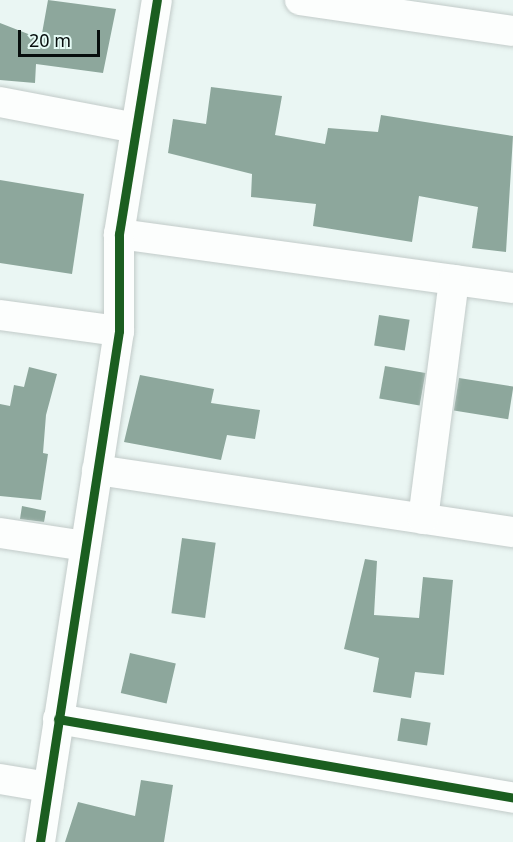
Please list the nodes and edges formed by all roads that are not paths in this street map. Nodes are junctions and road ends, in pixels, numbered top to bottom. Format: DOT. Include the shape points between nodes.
graph roads {
  1 [pos="157,0"];
  2 [pos="300,0"];
  3 [pos="513,31"];
  4 [pos="0,102"];
  5 [pos="136,128"];
  6 [pos="118,234"];
  7 [pos="454,280"];
  8 [pos="513,288"];
  9 [pos="0,315"];
  10 [pos="119,331"];
  11 [pos="97,470"];
  12 [pos="423,519"];
  13 [pos="513,532"];
  14 [pos="0,533"];
  15 [pos="84,546"];
  16 [pos="58,719"];
  17 [pos="0,779"];
  18 [pos="48,787"];
  19 [pos="513,798"];
  20 [pos="40,842"];
  1 -- 5 [label="street"];
  2 -- 3 [label="street"];
  4 -- 5 [label="street"];
  5 -- 6 [label="street"];
  6 -- 7 [label="street"];
  6 -- 10 [label="street"];
  7 -- 8 [label="street"];
  7 -- 12 [label="street"];
  9 -- 10 [label="street"];
  10 -- 11 [label="street"];
  11 -- 12 [label="street"];
  11 -- 15 [label="street"];
  12 -- 13 [label="street"];
  14 -- 15 [label="street"];
  15 -- 16 [label="street"];
  16 -- 18 [label="street"];
  16 -- 19 [label="street"];
  17 -- 18 [label="street"];
  18 -- 20 [label="street"];
}
